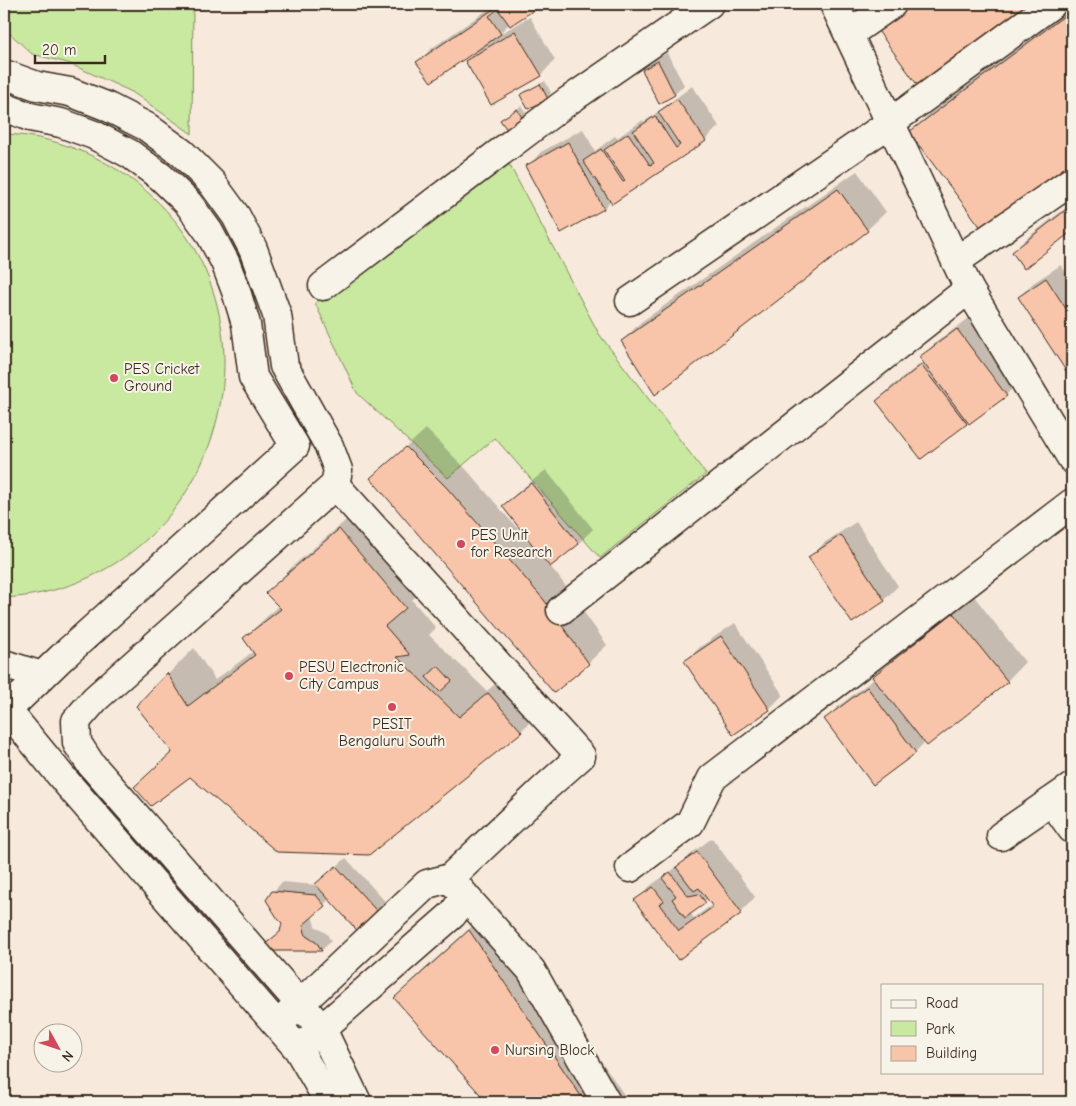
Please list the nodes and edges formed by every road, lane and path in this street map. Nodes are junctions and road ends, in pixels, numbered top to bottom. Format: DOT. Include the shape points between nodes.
graph roads {
  1 [pos="709,4"];
  2 [pos="834,4"];
  3 [pos="892,4"];
  4 [pos="1052,4"];
  5 [pos="849,34"];
  6 [pos="4,74"];
  7 [pos="4,106"];
  8 [pos="899,117"];
  9 [pos="1072,181"];
  10 [pos="956,261"];
  11 [pos="322,286"];
  12 [pos="969,289"];
  13 [pos="630,301"];
  14 [pos="277,315"];
  15 [pos="246,324"];
  16 [pos="326,442"];
  17 [pos="295,446"];
  18 [pos="1072,459"];
  19 [pos="335,485"];
  20 [pos="1072,502"];
  21 [pos="561,610"];
  22 [pos="4,664"];
  23 [pos="42,676"];
  24 [pos="1062,794"];
  25 [pos="1072,829"];
  26 [pos="1001,836"];
  27 [pos="630,868"];
  28 [pos="457,887"];
  29 [pos="300,1003"];
  30 [pos="277,1024"];
  31 [pos="322,1029"];
  32 [pos="298,1049"];
  33 [pos="329,1102"];
  34 [pos="357,1102"];
  35 [pos="606,1102"];
  1 -- 11 [label="street" via="568,101"];
  2 -- 5 [label="street"];
  3 -- 5 [label="street"];
  4 -- 8 [label="street"];
  5 -- 8 [label="street"];
  6 -- 14 [label="street" via="37,86 70,92 106,106 147,127 182,153 212,183 236,216 253,249"];
  7 -- 15 [label="street" via="30,117 61,122 94,134 162,177 188,203 209,232 224,262"];
  8 -- 10 [label="street"];
  8 -- 13 [label="street"];
  9 -- 10 [label="street"];
  10 -- 12 [label="street"];
  12 -- 18 [label="street"];
  12 -- 21 [label="street"];
  14 -- 15 [label="street"];
  14 -- 16 [label="street" via="284,366"];
  15 -- 17 [label="street" via="253,377"];
  16 -- 17 [label="street"];
  16 -- 19 [label="street" via="338,470"];
  17 -- 23 [label="street"];
  19 -- 28 [label="street" via="581,756 546,787"];
  19 -- 29 [label="street" via="95,699 76,721 77,743 90,763"];
  20 -- 27 [label="street" via="712,778 690,823"];
  22 -- 23 [label="street"];
  23 -- 30 [label="street" via="7,710"];
  24 -- 25 [label="street"];
  24 -- 26 [label="street"];
  28 -- 29 [label="street" via="427,884"];
  28 -- 31 [label="street" via="453,914"];
  28 -- 35 [label="street" via="531,970"];
  29 -- 30 [label="street"];
  29 -- 31 [label="street"];
  30 -- 32 [label="street"];
  31 -- 32 [label="street"];
  31 -- 34 [label="street"];
  32 -- 33 [label="street"];
}
